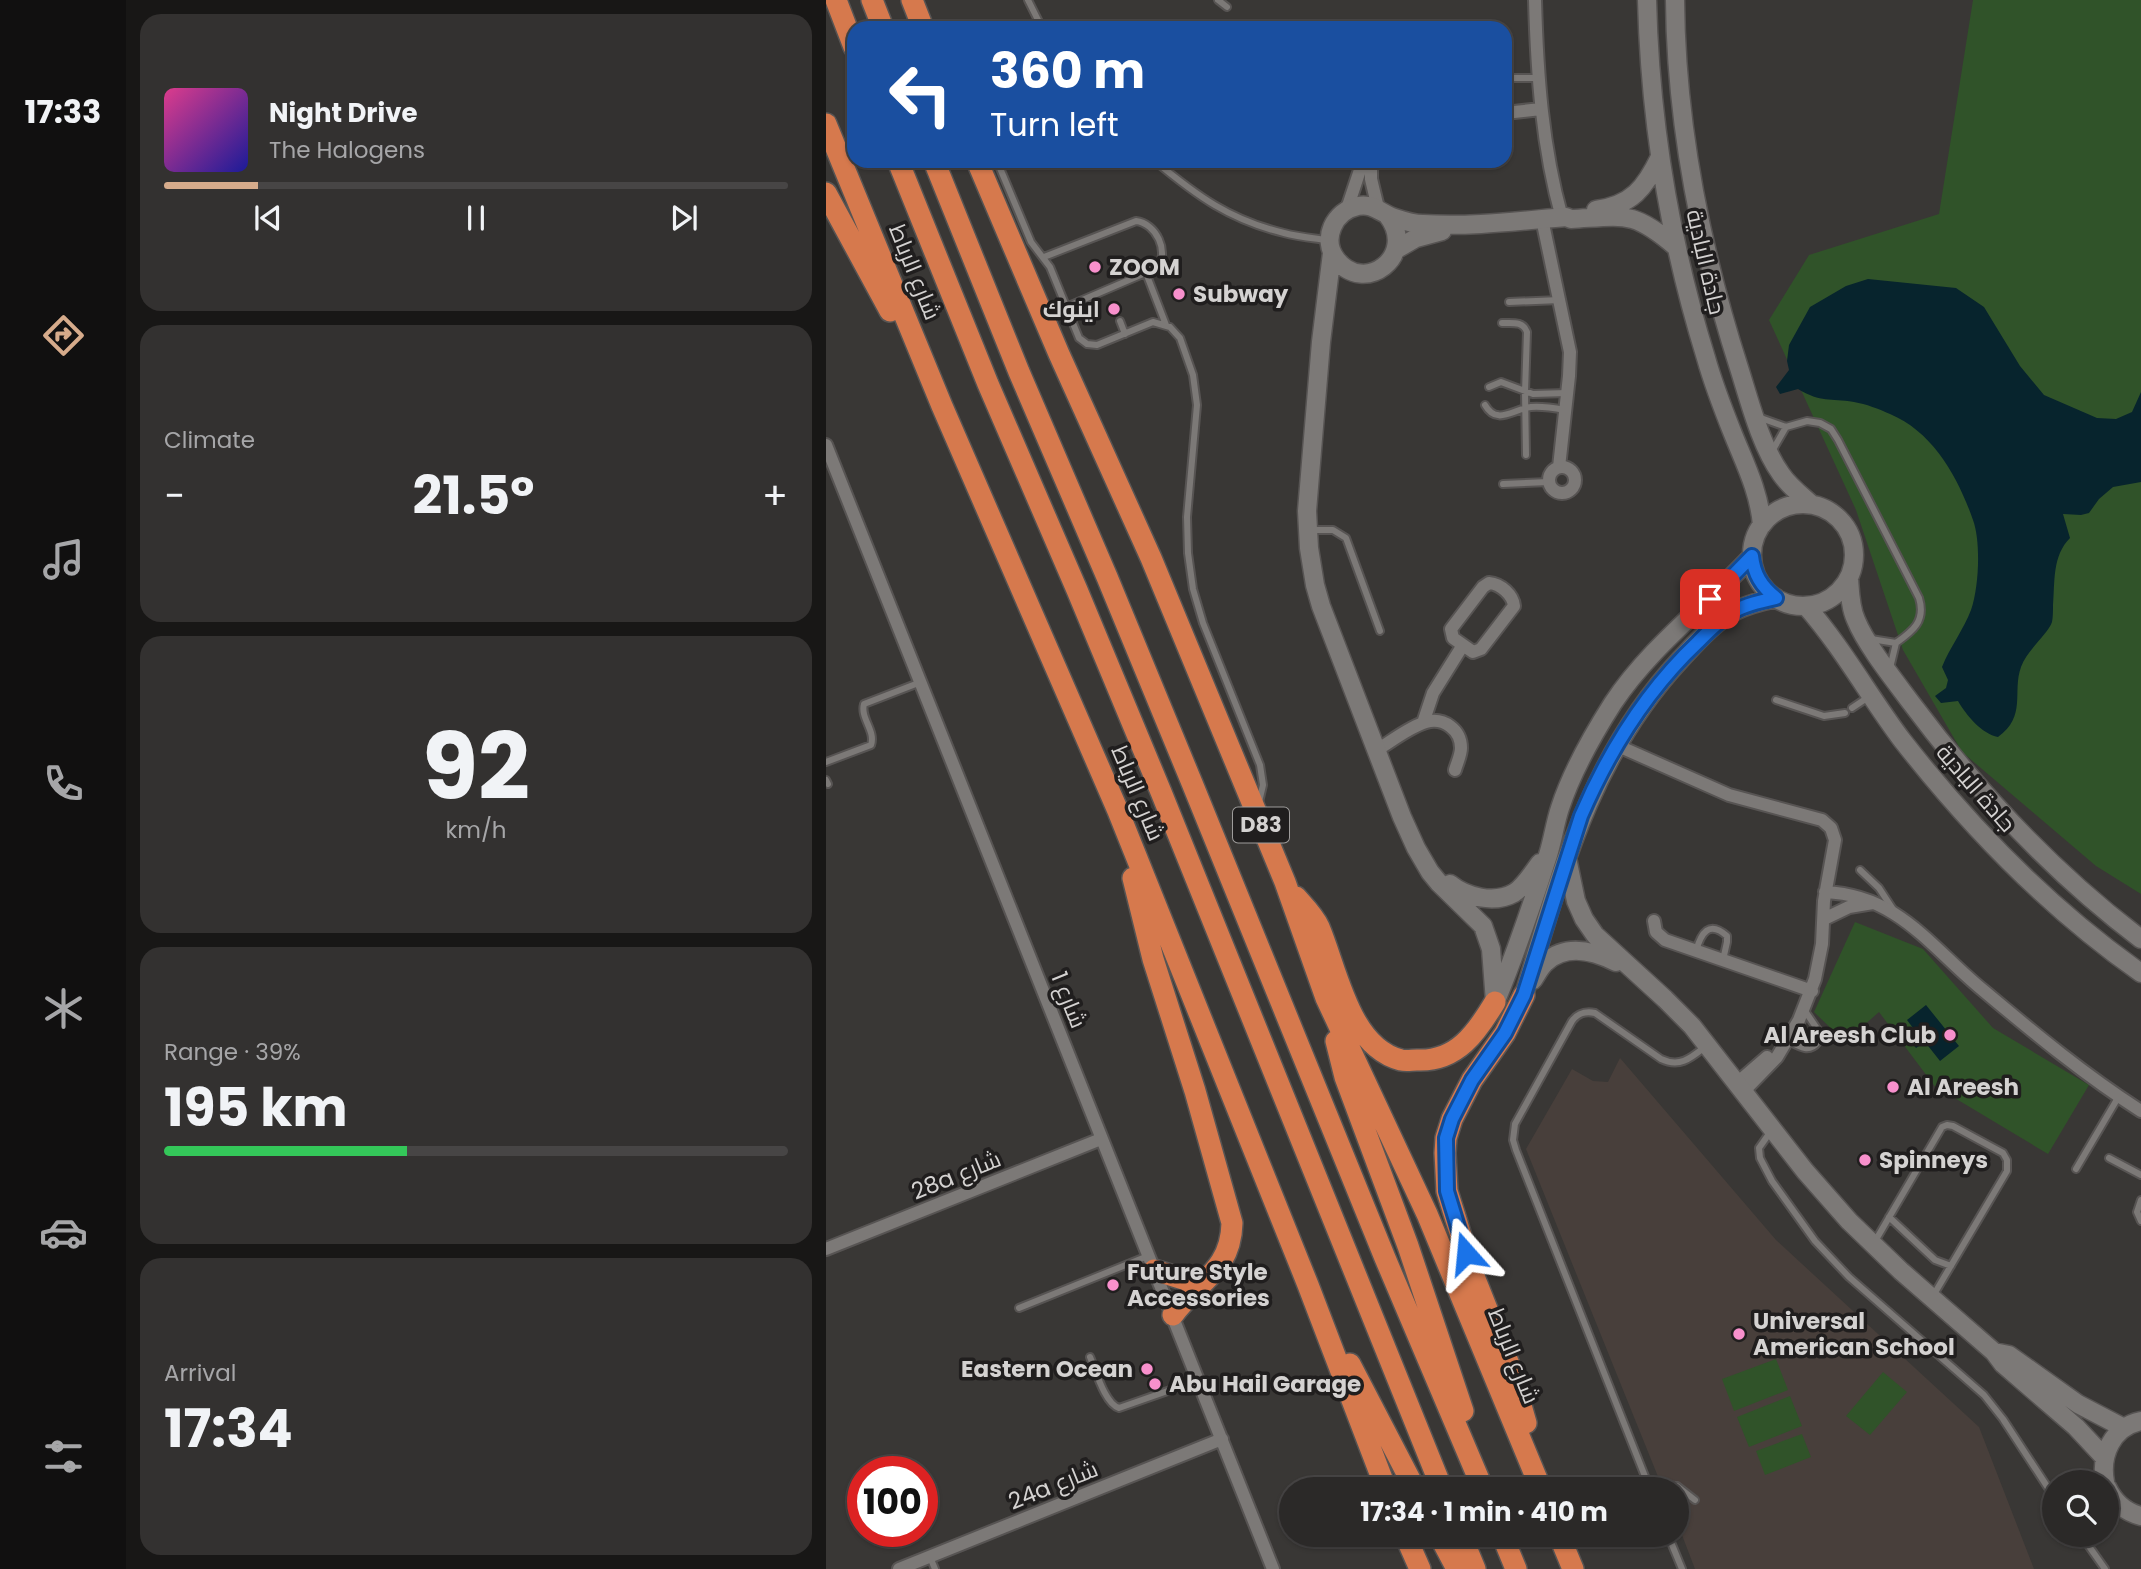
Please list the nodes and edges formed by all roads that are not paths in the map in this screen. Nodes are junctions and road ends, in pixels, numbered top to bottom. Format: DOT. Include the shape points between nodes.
graph roads {
  1 [pos="835,0"];
  2 [pos="872,0"];
  3 [pos="912,0"];
  4 [pos="1028,0"];
  5 [pos="1218,0"];
  6 [pos="1535,0"];
  7 [pos="1647,0"];
  8 [pos="1675,0"];
  9 [pos="1227,7"];
  10 [pos="880,21"];
  11 [pos="920,21"];
  12 [pos="1038,21"];
  13 [pos="847,30"];
  14 [pos="1512,78"];
  15 [pos="1538,79"];
  16 [pos="1541,109"];
  17 [pos="1512,112"];
  18 [pos="826,124"];
  19 [pos="1660,157"];
  20 [pos="901,168"];
  21 [pos="937,168"];
  22 [pos="980,168"];
  23 [pos="1000,168"];
  24 [pos="1164,168"];
  25 [pos="1361,168"];
  26 [pos="1371,168"];
  27 [pos="826,193"];
  28 [pos="1347,209"];
  29 [pos="1383,212"];
  30 [pos="1564,217"];
  31 [pos="1542,219"];
  32 [pos="1452,227"];
  33 [pos="1331,247"];
  34 [pos="1676,247"];
  35 [pos="1396,249"];
  36 [pos="1044,257"];
  37 [pos="1146,272"];
  38 [pos="1360,273"];
  39 [pos="1560,300"];
  40 [pos="1509,302"];
  41 [pos="1066,307"];
  42 [pos="1324,319"];
  43 [pos="1120,321"];
  44 [pos="1502,323"];
  45 [pos="1166,324"];
  46 [pos="1125,334"];
  47 [pos="1489,387"];
  48 [pos="1525,392"];
  49 [pos="1567,393"];
  50 [pos="942,405"];
  51 [pos="1485,405"];
  52 [pos="1525,408"];
  53 [pos="1565,410"];
  54 [pos="1754,415"];
  55 [pos="1786,427"];
  56 [pos="826,445"];
  57 [pos="1770,455"];
  58 [pos="1526,456"];
  59 [pos="1559,467"];
  60 [pos="1549,482"];
  61 [pos="1503,484"];
  62 [pos="1811,504"];
  63 [pos="1762,525"];
  64 [pos="1307,530"];
  65 [pos="1752,556"];
  66 [pos="1849,578"];
  67 [pos="1776,598"];
  68 [pos="1806,606"];
  69 [pos="1380,631"];
  70 [pos="1866,637"];
  71 [pos="1896,643"];
  72 [pos="1463,645"];
  73 [pos="1889,673"];
  74 [pos="921,682"];
  75 [pos="1871,695"];
  76 [pos="1776,700"];
  77 [pos="1852,708"];
  78 [pos="1845,713"];
  79 [pos="1423,723"];
  80 [pos="1616,745"];
  81 [pos="1377,750"];
  82 [pos="826,762"];
  83 [pos="1455,770"];
  84 [pos="1118,811"];
  85 [pos="1256,814"];
  86 [pos="1549,852"];
  87 [pos="1567,858"];
  88 [pos="1860,870"];
  89 [pos="1430,872"];
  90 [pos="1285,881"];
  91 [pos="1825,892"];
  92 [pos="1874,903"];
  93 [pos="1895,913"];
  94 [pos="1824,919"];
  95 [pos="1654,921"];
  96 [pos="2141,939"];
  97 [pos="1696,951"];
  98 [pos="1723,960"];
  99 [pos="1633,971"];
  100 [pos="2141,973"];
  101 [pos="1812,991"];
  102 [pos="1524,995"];
  103 [pos="1326,998"];
  104 [pos="1495,1002"];
  105 [pos="1804,1010"];
  106 [pos="1707,1045"];
  107 [pos="1783,1045"];
  108 [pos="1740,1087"];
  109 [pos="2119,1096"];
  110 [pos="2141,1111"];
  111 [pos="1772,1130"];
  112 [pos="1101,1139"];
  113 [pos="2109,1158"];
  114 [pos="2076,1169"];
  115 [pos="2141,1175"];
  116 [pos="2141,1200"];
  117 [pos="1889,1217"];
  118 [pos="2141,1221"];
  119 [pos="1873,1245"];
  120 [pos="826,1249"];
  121 [pos="1151,1263"];
  122 [pos="1951,1266"];
  123 [pos="1209,1277"];
  124 [pos="1308,1285"];
  125 [pos="1933,1298"];
  126 [pos="1019,1308"];
  127 [pos="1173,1315"];
  128 [pos="1994,1352"];
  129 [pos="1090,1357"];
  130 [pos="1199,1380"];
  131 [pos="2132,1425"];
  132 [pos="1222,1439"];
  133 [pos="2104,1457"];
  134 [pos="2103,1470"];
  135 [pos="1381,1477"];
  136 [pos="1409,1477"];
  137 [pos="1438,1477"];
  138 [pos="1478,1477"];
  139 [pos="1485,1477"];
  140 [pos="1538,1477"];
  141 [pos="1540,1477"];
  142 [pos="1645,1477"];
  143 [pos="2042,1479"];
  144 [pos="1689,1496"];
  145 [pos="1695,1500"];
  146 [pos="2119,1504"];
  147 [pos="2137,1515"];
  148 [pos="2141,1534"];
  149 [pos="1410,1547"];
  150 [pos="1445,1547"];
  151 [pos="1466,1547"];
  152 [pos="1508,1547"];
  153 [pos="1564,1547"];
  154 [pos="1673,1547"];
  155 [pos="2089,1547"];
  156 [pos="932,1563"];
  157 [pos="1515,1565"];
  158 [pos="899,1569"];
  159 [pos="1273,1569"];
  160 [pos="1420,1569"];
  161 [pos="1457,1569"];
  162 [pos="1475,1569"];
  163 [pos="1573,1569"];
  164 [pos="1682,1569"];
  165 [pos="2105,1569"];
  1 -- 13 [label="highway"];
  2 -- 10 [label="highway"];
  3 -- 11 [label="highway"];
  4 -- 12 [label="lane"];
  5 -- 9 [label="lane"];
  6 -- 15 [label="street"];
  7 -- 19 [label="street, جادة البادية"];
  8 -- 54 [label="street, جادة البادية" via="1682,119 1698,218 1721,314"];
  14 -- 15 [label="lane"];
  15 -- 16 [label="street"];
  16 -- 17 [label="street"];
  16 -- 30 [label="street" via="1552,182"];
  18 -- 50 [label="highway, شارع الرباط"];
  19 -- 30 [label="street" via="1633,196 1617,205"];
  19 -- 34 [label="street, جادة البادية"];
  20 -- 137 [label="highway, شارع الرباط"];
  21 -- 138 [label="highway, D83"];
  22 -- 85 [label="highway, شارع الرباط / D83" via="1151,558"];
  23 -- 36 [label="lane" via="1031,242"];
  24 -- 33 [label="lane" via="1207,202 1242,220"];
  25 -- 28 [label="street"];
  26 -- 29 [label="street"];
  27 -- 50 [label="highway"];
  28 -- 29 [label="street" via="1362,205"];
  28 -- 33 [label="street" via="1330,232"];
  29 -- 32 [label="street" via="1419,224"];
  29 -- 35 [label="street" via="1397,232"];
  30 -- 31 [label="street"];
  30 -- 34 [label="street" via="1633,218"];
  31 -- 32 [label="street"];
  31 -- 39 [label="street"];
  32 -- 35 [label="street"];
  33 -- 38 [label="street" via="1344,267"];
  33 -- 42 [label="street"];
  34 -- 63 [label="street, جادة البادية" via="1707,362 1757,493"];
  35 -- 38 [label="street" via="1387,265"];
  36 -- 37 [label="lane" via="1140,221 1155,231 1163,253 1160,265"];
  36 -- 41 [label="lane"];
  37 -- 41 [label="lane"];
  37 -- 45 [label="lane"];
  38 -- 42 [label="street" via="1338,289"];
  39 -- 40 [label="lane"];
  39 -- 49 [label="street" via="1570,352"];
  41 -- 46 [label="lane" via="1079,338 1087,344 1097,345"];
  42 -- 64 [label="street"];
  43 -- 46 [label="lane"];
  44 -- 48 [label="lane" via="1518,323 1527,332"];
  45 -- 46 [label="lane" via="1153,322"];
  45 -- 85 [label="lane" via="1181,338 1197,395 1187,535 1193,589 1262,771"];
  47 -- 48 [label="lane" via="1506,382"];
  48 -- 49 [label="lane"];
  48 -- 52 [label="lane"];
  49 -- 53 [label="street"];
  50 -- 84 [label="highway, شارع الرباط"];
  51 -- 52 [label="lane" via="1500,416"];
  52 -- 53 [label="lane"];
  52 -- 58 [label="lane"];
  53 -- 59 [label="street"];
  54 -- 55 [label="lane"];
  54 -- 57 [label="street, جادة البادية"];
  55 -- 57 [label="lane"];
  55 -- 71 [label="lane" via="1807,421 1820,423 1835,434 1845,452 1921,604 1922,617 1916,627"];
  56 -- 74 [label="street, شارع 1"];
  57 -- 62 [label="street, جادة البادية" via="1787,481"];
  59 -- 60 [label="street"];
  59 -- 60 [label="street" via="1572,471 1575,485 1559,493"];
  60 -- 61 [label="lane"];
  62 -- 63 [label="street" via="1778,510"];
  62 -- 66 [label="street" via="1831,512 1846,527 1854,547"];
  63 -- 65 [label="street"];
  64 -- 69 [label="lane" via="1333,530 1346,538"];
  64 -- 81 [label="street" via="1321,606"];
  65 -- 67 [label="street" via="1756,575"];
  65 -- 86 [label="street" via="1659,646 1615,701 1571,780"];
  66 -- 68 [label="street" via="1836,595"];
  66 -- 70 [label="street, جادة البادية" via="1852,611"];
  67 -- 68 [label="street"];
  67 -- 80 [label="street" via="1744,607 1717,624 1670,671"];
  68 -- 75 [label="street, جادة البادية"];
  70 -- 71 [label="lane"];
  70 -- 73 [label="street, جادة البادية"];
  71 -- 73 [label="lane"];
  72 -- 72 [label="street" via="1452,635 1453,626 1483,587 1496,584 1512,598 1512,610 1479,652"];
  72 -- 79 [label="street" via="1433,693"];
  73 -- 96 [label="street, جادة البادية" via="2012,825"];
  74 -- 82 [label="lane" via="864,704 871,744"];
  74 -- 112 [label="street, شارع 1"];
  75 -- 77 [label="lane"];
  75 -- 100 [label="street, جادة البادية" via="1935,780 1999,851 2049,899"];
  76 -- 78 [label="lane" via="1824,716"];
  79 -- 81 [label="street"];
  79 -- 83 [label="street" via="1445,723 1456,732 1461,747"];
  80 -- 87 [label="street"];
  80 -- 91 [label="street" via="1729,795 1827,824 1835,840"];
  81 -- 89 [label="street" via="1402,817"];
  84 -- 123 [label="highway" via="1153,959 1232,1223 1229,1248"];
  84 -- 124 [label="highway, شارع الرباط"];
  85 -- 90 [label="highway, شارع الرباط / D83"];
  86 -- 89 [label="street" via="1514,892 1493,898 1475,897"];
  86 -- 104 [label="street"];
  87 -- 99 [label="street" via="1584,919 1595,936"];
  87 -- 102 [label="street"];
  88 -- 93 [label="lane"];
  89 -- 104 [label="street" via="1483,926 1491,949"];
  90 -- 103 [label="highway, شارع الرباط / D83"];
  90 -- 104 [label="highway" via="1318,924 1358,1027 1377,1048 1401,1060 1443,1057 1477,1031"];
  91 -- 92 [label="street" via="1850,894"];
  91 -- 94 [label="street"];
  92 -- 93 [label="street"];
  92 -- 94 [label="street" via="1849,907"];
  93 -- 109 [label="street" via="1986,994"];
  94 -- 101 [label="street"];
  95 -- 97 [label="street" via="1661,938"];
  97 -- 98 [label="street"];
  97 -- 98 [label="lane" via="1701,934 1720,930 1727,936"];
  98 -- 101 [label="street"];
  99 -- 102 [label="street" via="1592,952 1562,953 1544,963"];
  99 -- 106 [label="street" via="1674,1007"];
  101 -- 105 [label="street"];
  102 -- 141 [label="highway" via="1452,1119 1446,1138 1447,1191 1513,1377"];
  103 -- 139 [label="highway" via="1345,1076"];
  103 -- 140 [label="highway, شارع الرباط / D83" via="1419,1194"];
  105 -- 107 [label="street"];
  105 -- 107 [label="lane" via="1818,1030 1818,1042 1804,1049"];
  106 -- 108 [label="street"];
  106 -- 142 [label="lane" via="1688,1060 1671,1063 1595,1013 1579,1014 1514,1129 1516,1150"];
  107 -- 108 [label="street" via="1775,1060"];
  108 -- 111 [label="street"];
  109 -- 110 [label="street"];
  109 -- 114 [label="lane"];
  111 -- 119 [label="street"];
  111 -- 143 [label="lane" via="1759,1148 1760,1158 1815,1241 1849,1277 1984,1395"];
  112 -- 120 [label="street, 28a شارع"];
  112 -- 121 [label="street, شارع 1"];
  113 -- 115 [label="lane"];
  116 -- 118 [label="lane" via="2137,1212"];
  117 -- 119 [label="lane"];
  117 -- 122 [label="lane" via="1936,1260"];
  117 -- 122 [label="lane" via="1944,1126 1953,1126 2003,1153 2007,1171"];
  119 -- 125 [label="street"];
  121 -- 123 [label="highway" via="1183,1279"];
  121 -- 126 [label="lane"];
  121 -- 127 [label="street, شارع 1"];
  122 -- 125 [label="lane"];
  123 -- 127 [label="highway"];
  124 -- 135 [label="highway, شارع الرباط"];
  124 -- 136 [label="highway"];
  125 -- 128 [label="street"];
  127 -- 130 [label="street, شارع 1"];
  128 -- 131 [label="street" via="2009,1355 2078,1404"];
  128 -- 133 [label="street"];
  129 -- 130 [label="lane" via="1114,1407"];
  130 -- 132 [label="street, شارع 1"];
  131 -- 133 [label="street" via="2112,1441"];
  132 -- 156 [label="street, 24a شارع"];
  132 -- 159 [label="street, شارع 1"];
  133 -- 134 [label="street"];
  144 -- 145 [label="lane"];
  146 -- 147 [label="street"];
  147 -- 148 [label="street"];
  149 -- 160 [label="highway"];
  150 -- 161 [label="highway"];
  151 -- 162 [label="highway"];
  152 -- 157 [label="highway"];
  153 -- 163 [label="highway"];
  154 -- 164 [label="lane"];
  155 -- 165 [label="lane"];
  156 -- 158 [label="street, 24a شارع"];
}
